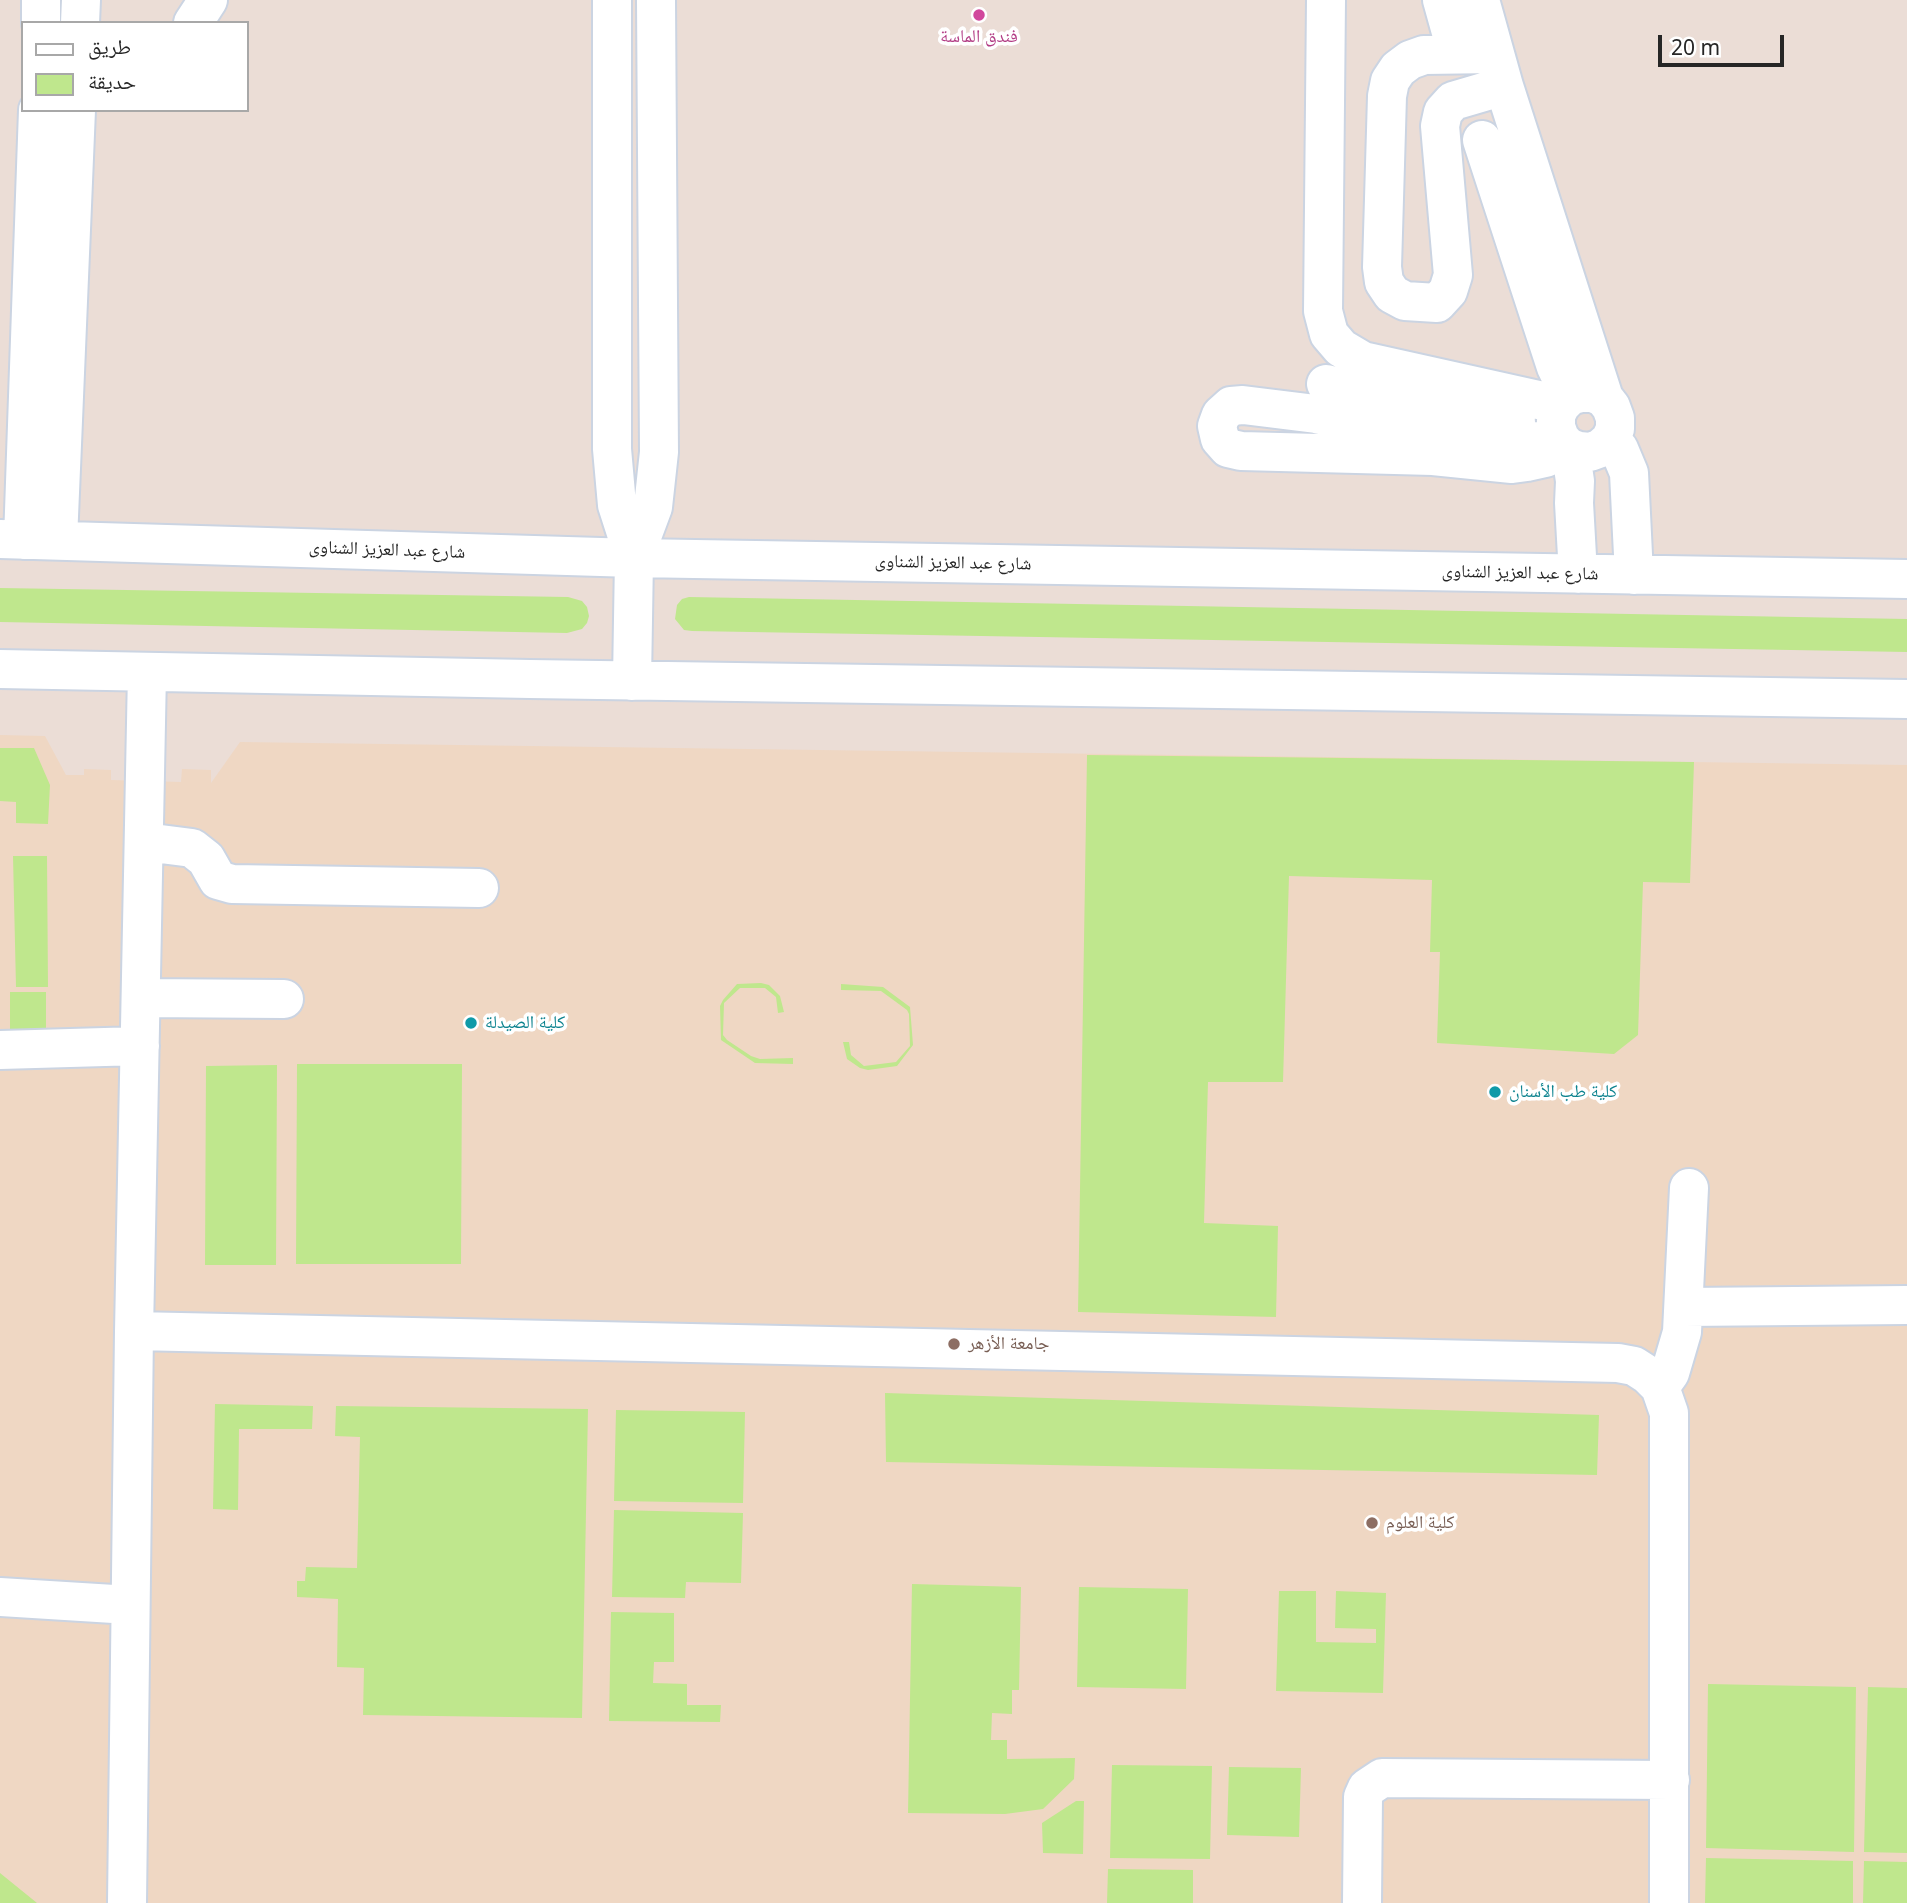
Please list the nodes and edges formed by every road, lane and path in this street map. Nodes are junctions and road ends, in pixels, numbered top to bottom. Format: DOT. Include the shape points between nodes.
graph roads {
  1 [pos="41,0"];
  2 [pos="81,0"];
  3 [pos="208,0"];
  4 [pos="612,0"];
  5 [pos="656,0"];
  6 [pos="1326,0"];
  7 [pos="1442,0"];
  8 [pos="1480,0"];
  9 [pos="40,21"];
  10 [pos="80,21"];
  11 [pos="194,21"];
  12 [pos="1457,54"];
  13 [pos="1500,70"];
  14 [pos="38,112"];
  15 [pos="82,113"];
  16 [pos="1482,140"];
  17 [pos="612,382"];
  18 [pos="659,383"];
  19 [pos="1326,384"];
  20 [pos="1570,423"];
  21 [pos="27,540"];
  22 [pos="634,558"];
  23 [pos="1578,574"];
  24 [pos="1634,575"];
  25 [pos="1907,579"];
  26 [pos="0,669"];
  27 [pos="147,672"];
  28 [pos="632,681"];
  29 [pos="1907,699"];
  30 [pos="145,842"];
  31 [pos="479,888"];
  32 [pos="141,998"];
  33 [pos="284,999"];
  34 [pos="140,1046"];
  35 [pos="0,1050"];
  36 [pos="1689,1188"];
  37 [pos="1907,1305"];
  38 [pos="1684,1307"];
  39 [pos="134,1331"];
  40 [pos="1660,1387"];
  41 [pos="0,1597"];
  42 [pos="130,1605"];
  43 [pos="1670,1780"];
  44 [pos="127,1903"];
  45 [pos="1362,1903"];
  46 [pos="1670,1903"];
  1 -- 9 [label="street"];
  2 -- 10 [label="street"];
  3 -- 11 [label="street"];
  4 -- 17 [label="street"];
  5 -- 18 [label="street"];
  6 -- 20 [label="street" via="1323,311 1329,334 1341,348 1363,361"];
  7 -- 12 [label="street"];
  8 -- 13 [label="street"];
  12 -- 13 [label="street"];
  12 -- 13 [label="street" via="1410,60 1390,81 1382,267 1384,282 1405,302 1437,303 1448,291 1453,275 1440,126 1443,112"];
  13 -- 20 [label="street"];
  14 -- 21 [label="street"];
  15 -- 21 [label="street"];
  16 -- 20 [label="street"];
  17 -- 18 [label="street"];
  17 -- 22 [label="street" via="613,477"];
  18 -- 22 [label="street" via="658,480"];
  19 -- 20 [label="street" via="1440,412"];
  20 -- 20 [label="street" via="1523,443 1450,441 1264,406 1231,406 1217,426 1228,448 1264,453 1433,456 1511,464 1545,458"];
  20 -- 23 [label="street"];
  20 -- 24 [label="street" via="1611,407 1615,429 1610,440 1629,473"];
  21 -- 22 [label="street, شارع عبد العزيز الشناوى"];
  22 -- 23 [label="street, شارع عبد العزيز الشناوى"];
  22 -- 28 [label="street"];
  23 -- 24 [label="street, شارع عبد العزيز الشناوى"];
  24 -- 25 [label="street, شارع عبد العزيز الشناوى"];
  26 -- 27 [label="street"];
  27 -- 28 [label="street"];
  27 -- 30 [label="street"];
  28 -- 29 [label="street"];
  30 -- 31 [label="street" via="192,848 206,859 218,880 232,884"];
  30 -- 32 [label="street"];
  32 -- 33 [label="street"];
  32 -- 34 [label="street"];
  34 -- 35 [label="street"];
  34 -- 39 [label="street"];
  36 -- 38 [label="street"];
  37 -- 38 [label="street"];
  38 -- 40 [label="street" via="1677,1353"];
  39 -- 40 [label="street" via="1618,1363 1634,1366"];
  39 -- 42 [label="street"];
  40 -- 43 [label="street" via="1669,1413"];
  41 -- 42 [label="street"];
  42 -- 44 [label="street"];
  43 -- 45 [label="street" via="1382,1778 1367,1788 1363,1797"];
  43 -- 46 [label="street"];
}
